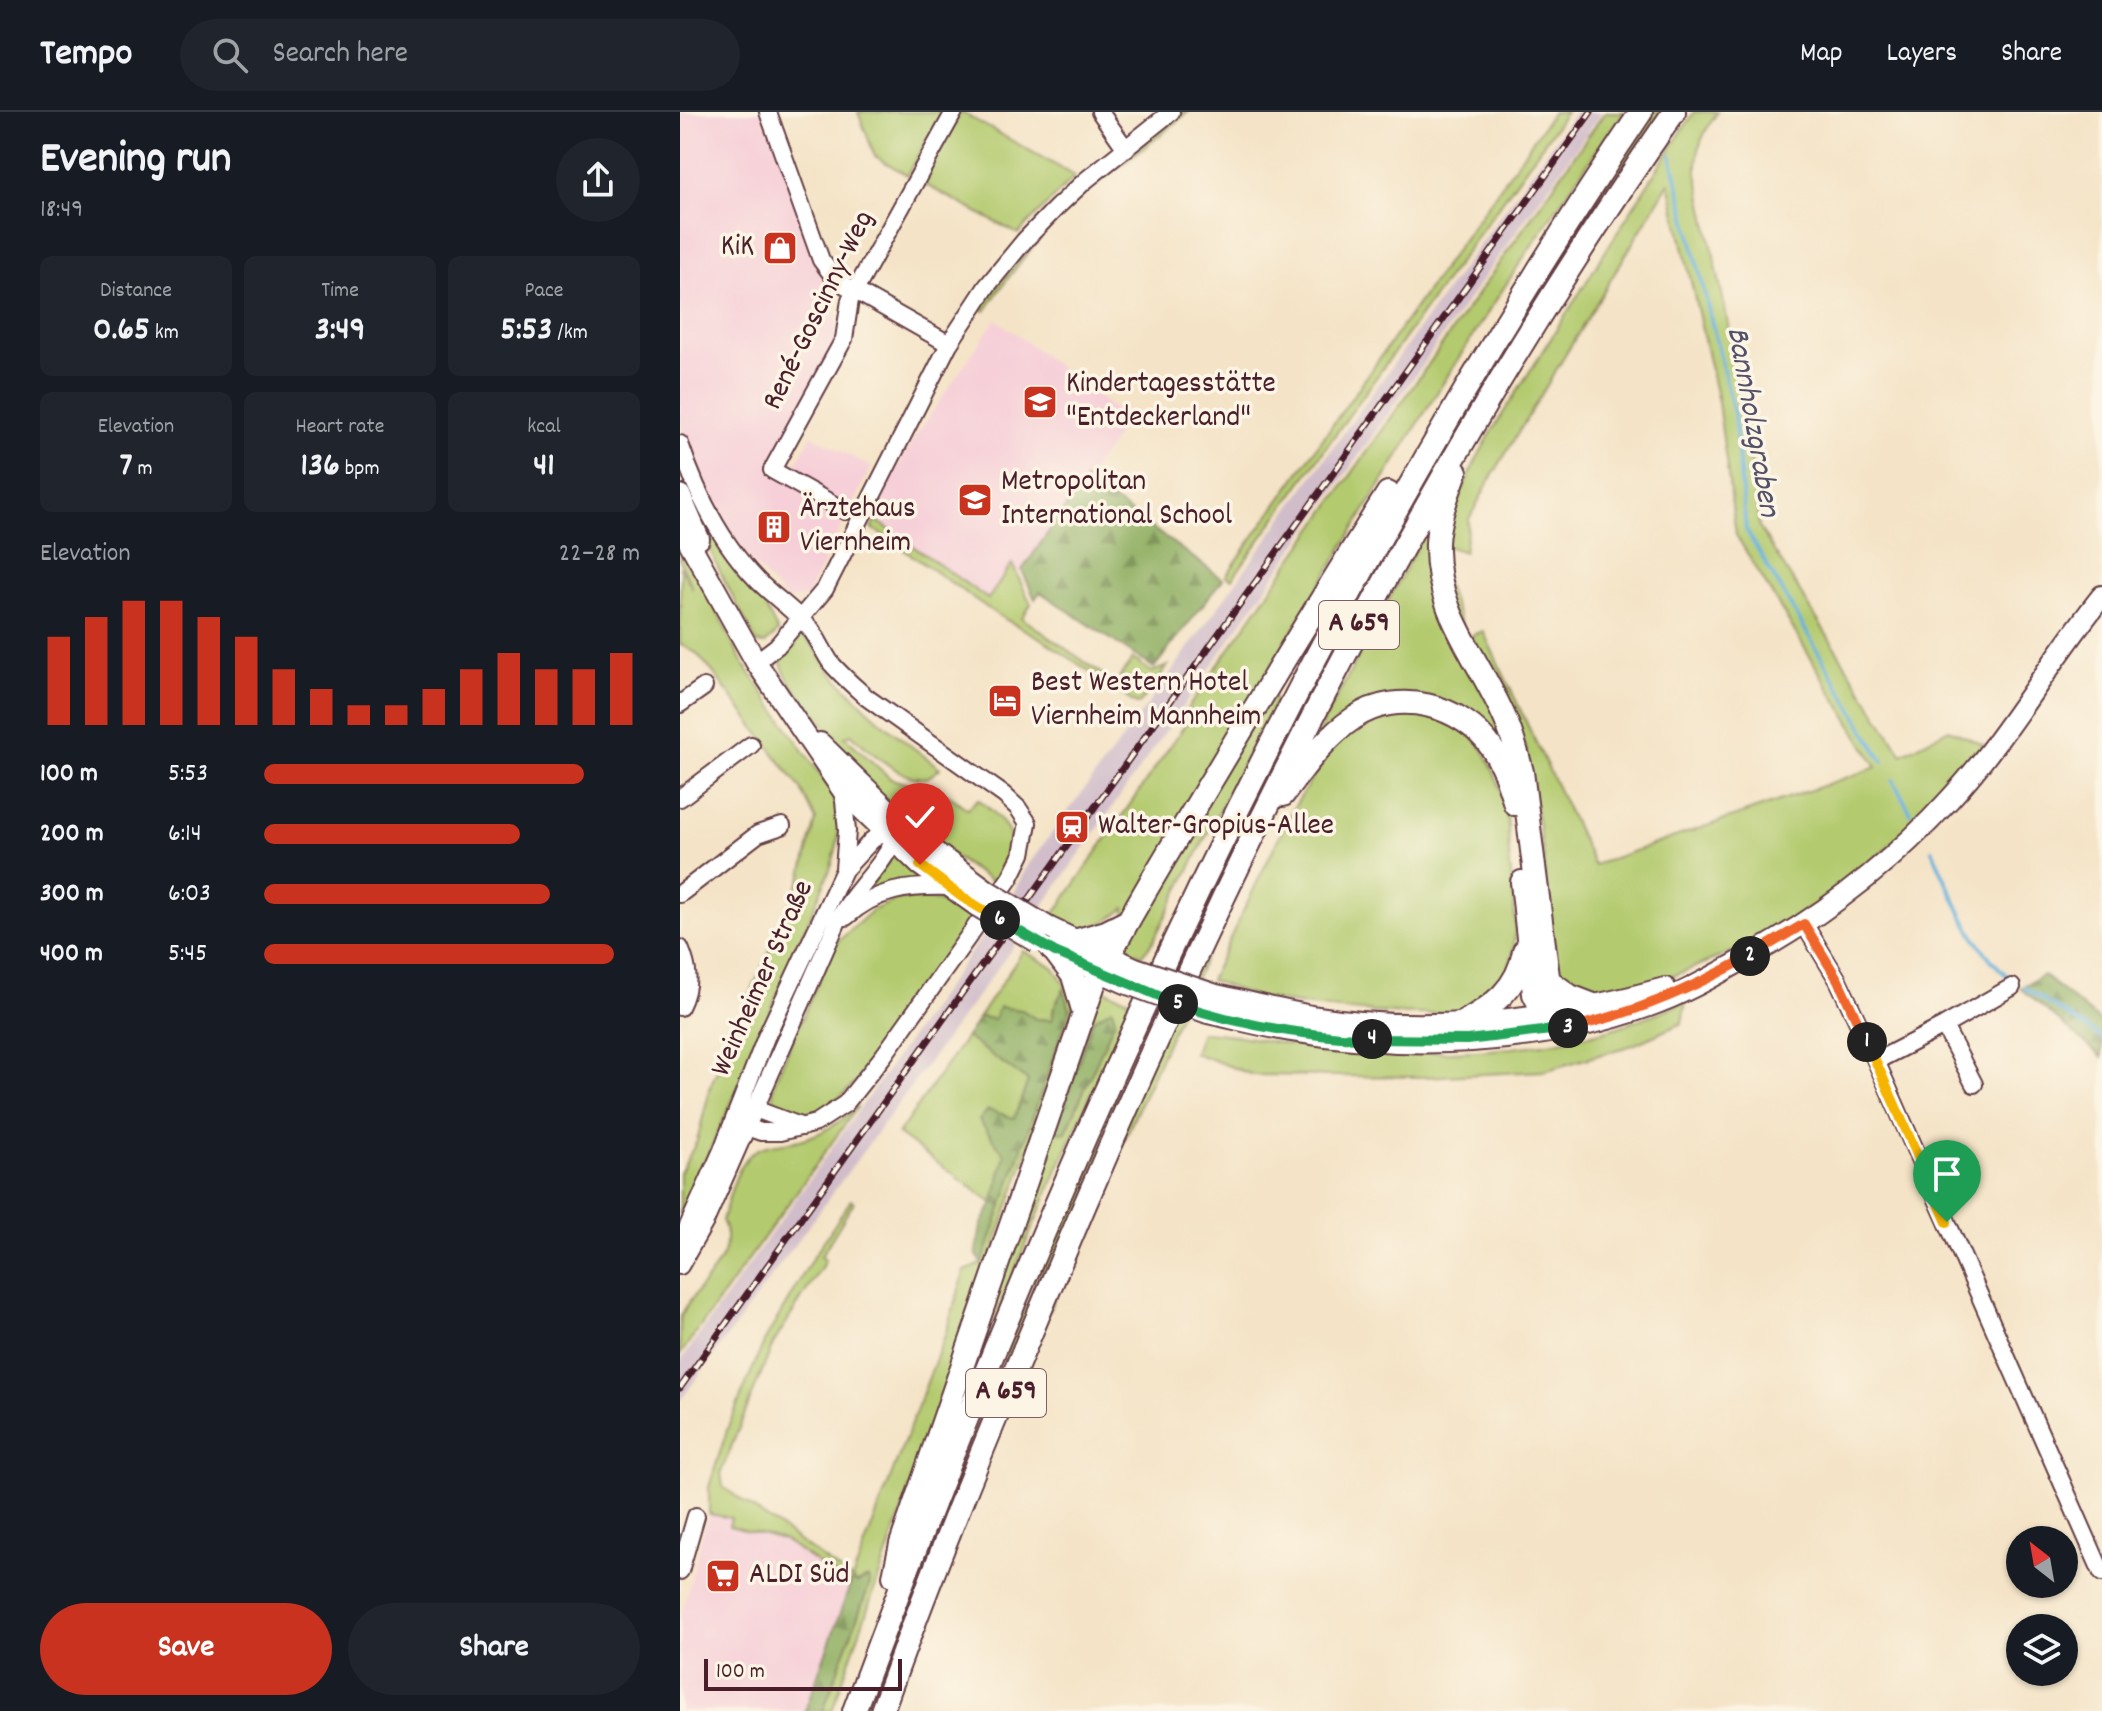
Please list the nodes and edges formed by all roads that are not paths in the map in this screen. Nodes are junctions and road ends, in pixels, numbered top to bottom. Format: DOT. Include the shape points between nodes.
graph roads {
  1 [pos="768,112"];
  2 [pos="954,112"];
  3 [pos="1100,112"];
  4 [pos="1171,112"];
  5 [pos="1641,112"];
  6 [pos="1674,112"];
  7 [pos="1126,149"];
  8 [pos="855,291"];
  9 [pos="949,344"];
  10 [pos="1452,410"];
  11 [pos="1476,418"];
  12 [pos="680,444"];
  13 [pos="680,495"];
  14 [pos="845,511"];
  15 [pos="680,526"];
  16 [pos="713,584"];
  17 [pos="2102,596"];
  18 [pos="799,620"];
  19 [pos="756,662"];
  20 [pos="704,687"];
  21 [pos="779,697"];
  22 [pos="680,704"];
  23 [pos="751,745"];
  24 [pos="843,791"];
  25 [pos="680,798"];
  26 [pos="782,826"];
  27 [pos="892,832"];
  28 [pos="1251,837"];
  29 [pos="844,870"];
  30 [pos="948,887"];
  31 [pos="680,894"];
  32 [pos="982,898"];
  33 [pos="1126,922"];
  34 [pos="1804,924"];
  35 [pos="833,930"];
  36 [pos="1526,938"];
  37 [pos="1053,941"];
  38 [pos="680,948"];
  39 [pos="1104,964"];
  40 [pos="1722,970"];
  41 [pos="1548,980"];
  42 [pos="2012,987"];
  43 [pos="1212,1004"];
  44 [pos="1596,1006"];
  45 [pos="680,1007"];
  46 [pos="1083,1010"];
  47 [pos="1553,1023"];
  48 [pos="1460,1024"];
  49 [pos="1944,1026"];
  50 [pos="1518,1035"];
  51 [pos="1876,1061"];
  52 [pos="1974,1084"];
  53 [pos="755,1109"];
  54 [pos="737,1111"];
  55 [pos="747,1127"];
  56 [pos="804,1127"];
  57 [pos="680,1244"];
  58 [pos="680,1266"];
  59 [pos="696,1516"];
  60 [pos="680,1571"];
  61 [pos="2102,1573"];
  62 [pos="877,1650"];
  63 [pos="854,1711"];
  64 [pos="882,1711"];
  1 -- 8 [label="street" via="821,260 836,280"];
  2 -- 8 [label="street, René-Goscinny-Weg"];
  3 -- 7 [label="street"];
  4 -- 7 [label="street"];
  5 -- 10 [label="highway, A 659"];
  6 -- 11 [label="highway, A 659"];
  7 -- 9 [label="street" via="1024,241"];
  8 -- 9 [label="street"];
  8 -- 14 [label="street, René-Goscinny-Weg" via="844,339 772,470"];
  9 -- 18 [label="street" via="825,589"];
  10 -- 33 [label="highway" via="1387,495"];
  10 -- 62 [label="highway, A 659" via="1348,593 1215,856 1055,1210"];
  11 -- 28 [label="highway, A 659" via="1373,598"];
  11 -- 41 [label="highway" via="1446,502 1437,541 1439,575 1448,612 1514,741"];
  12 -- 18 [label="street" via="720,532 754,577"];
  13 -- 16 [label="main road"];
  15 -- 16 [label="main road"];
  16 -- 19 [label="main road"];
  17 -- 34 [label="main road" via="1953,796 1881,867"];
  18 -- 19 [label="street"];
  18 -- 56 [label="street" via="830,662 866,697 1004,795 1028,823 1010,878 856,1094"];
  19 -- 21 [label="main road"];
  20 -- 22 [label="street"];
  21 -- 24 [label="main road"];
  21 -- 27 [label="main road"];
  23 -- 25 [label="street"];
  24 -- 27 [label="main road"];
  24 -- 29 [label="street, Weinheimer Straße"];
  26 -- 31 [label="street" via="758,834"];
  27 -- 29 [label="street, Weinheimer Straße" via="862,849"];
  27 -- 30 [label="main road"];
  27 -- 32 [label="main road" via="943,859"];
  27 -- 35 [label="street, Weinheimer Straße"];
  28 -- 36 [label="highway" via="1317,752 1358,715 1407,702 1457,715 1491,747 1507,777 1516,810"];
  28 -- 64 [label="highway, A 659" via="1072,1235 963,1497"];
  29 -- 54 [label="street, Weinheimer Straße"];
  30 -- 32 [label="main road"];
  30 -- 35 [label="street, Weinheimer Straße" via="916,886 880,894"];
  32 -- 37 [label="main road, bridge"];
  33 -- 37 [label="highway" via="1106,932"];
  33 -- 39 [label="highway"];
  34 -- 40 [label="main road"];
  34 -- 51 [label="street" via="1838,980"];
  35 -- 53 [label="street, Weinheimer Straße"];
  36 -- 47 [label="highway" via="1534,994"];
  36 -- 48 [label="highway" via="1519,972 1509,989"];
  37 -- 39 [label="main road"];
  37 -- 46 [label="highway" via="1073,976"];
  38 -- 45 [label="street" via="689,969"];
  39 -- 43 [label="main road, bridge"];
  39 -- 46 [label="highway"];
  40 -- 44 [label="main road"];
  40 -- 47 [label="main road" via="1648,1006"];
  41 -- 44 [label="highway"];
  41 -- 47 [label="highway"];
  42 -- 49 [label="street"];
  43 -- 48 [label="main road" via="1384,1023"];
  43 -- 50 [label="main road" via="1291,1031 1356,1039"];
  44 -- 47 [label="main road"];
  46 -- 62 [label="highway" via="901,1544"];
  47 -- 48 [label="main road"];
  47 -- 50 [label="highway"];
  49 -- 51 [label="street"];
  49 -- 52 [label="street"];
  51 -- 61 [label="street"];
  53 -- 54 [label="street"];
  53 -- 55 [label="street, Weinheimer Straße"];
  53 -- 56 [label="street"];
  54 -- 55 [label="street"];
  54 -- 57 [label="street, Weinheimer Straße"];
  55 -- 56 [label="street" via="770,1133"];
  55 -- 58 [label="street, Weinheimer Straße"];
  59 -- 60 [label="street"];
  62 -- 63 [label="highway, A 659"];
}
